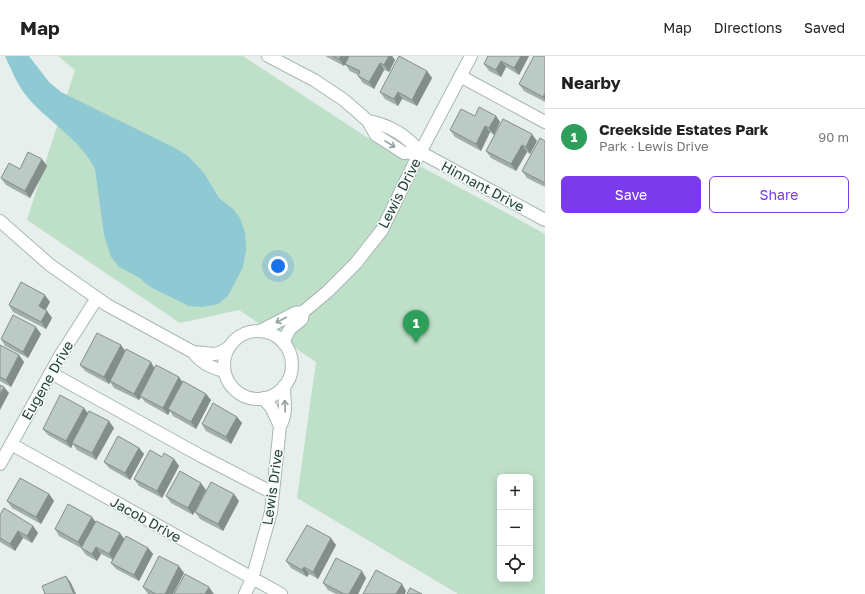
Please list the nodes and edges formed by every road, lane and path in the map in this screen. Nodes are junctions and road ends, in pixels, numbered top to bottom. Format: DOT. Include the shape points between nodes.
graph roads {
  1 [pos="268,56"];
  2 [pos="471,56"];
  3 [pos="460,76"];
  4 [pos="545,122"];
  5 [pos="420,152"];
  6 [pos="545,220"];
  7 [pos="0,221"];
  8 [pos="97,298"];
  9 [pos="303,312"];
  10 [pos="260,331"];
  11 [pos="284,344"];
  12 [pos="228,348"];
  13 [pos="193,352"];
  14 [pos="224,371"];
  15 [pos="51,372"];
  16 [pos="284,386"];
  17 [pos="263,398"];
  18 [pos="280,426"];
  19 [pos="11,444"];
  20 [pos="0,464"];
  21 [pos="273,493"];
  22 [pos="252,578"];
  23 [pos="245,594"];
  24 [pos="281,594"];
  1 -- 5 [label="street, Hinnant Drive" via="314,80 344,100 368,121 383,124 411,141"];
  2 -- 3 [label="street, Lewis Drive"];
  3 -- 4 [label="street"];
  3 -- 5 [label="street, Lewis Drive"];
  5 -- 6 [label="street, Hinnant Drive"];
  5 -- 9 [label="street, Lewis Drive" via="382,230 356,263 328,292"];
  7 -- 8 [label="street" via="50,265"];
  8 -- 13 [label="street"];
  8 -- 15 [label="street, Eugene Drive"];
  9 -- 10 [label="street, Lewis Drive, one-way" via="295,312"];
  9 -- 11 [label="street, Lewis Drive" via="302,319 290,329"];
  10 -- 11 [label="street" via="274,336"];
  10 -- 12 [label="street" via="238,337"];
  11 -- 16 [label="street" via="292,362 289,379"];
  12 -- 13 [label="street" via="214,354"];
  12 -- 14 [label="street" via="224,358"];
  13 -- 14 [label="street" via="198,360"];
  14 -- 17 [label="street" via="238,392 246,397"];
  15 -- 19 [label="street, Eugene Drive"];
  15 -- 21 [label="street"];
  16 -- 17 [label="street" via="274,395"];
  18 -- 16 [label="street, Lewis Drive, one-way" via="285,411"];
  17 -- 18 [label="street"];
  18 -- 21 [label="street, Lewis Drive"];
  19 -- 20 [label="street, Eugene Drive"];
  19 -- 22 [label="street, Jacob Drive"];
  21 -- 22 [label="street, Lewis Drive" via="271,512"];
  22 -- 23 [label="street, Lewis Drive"];
  22 -- 24 [label="street, Jacob Drive"];
}
